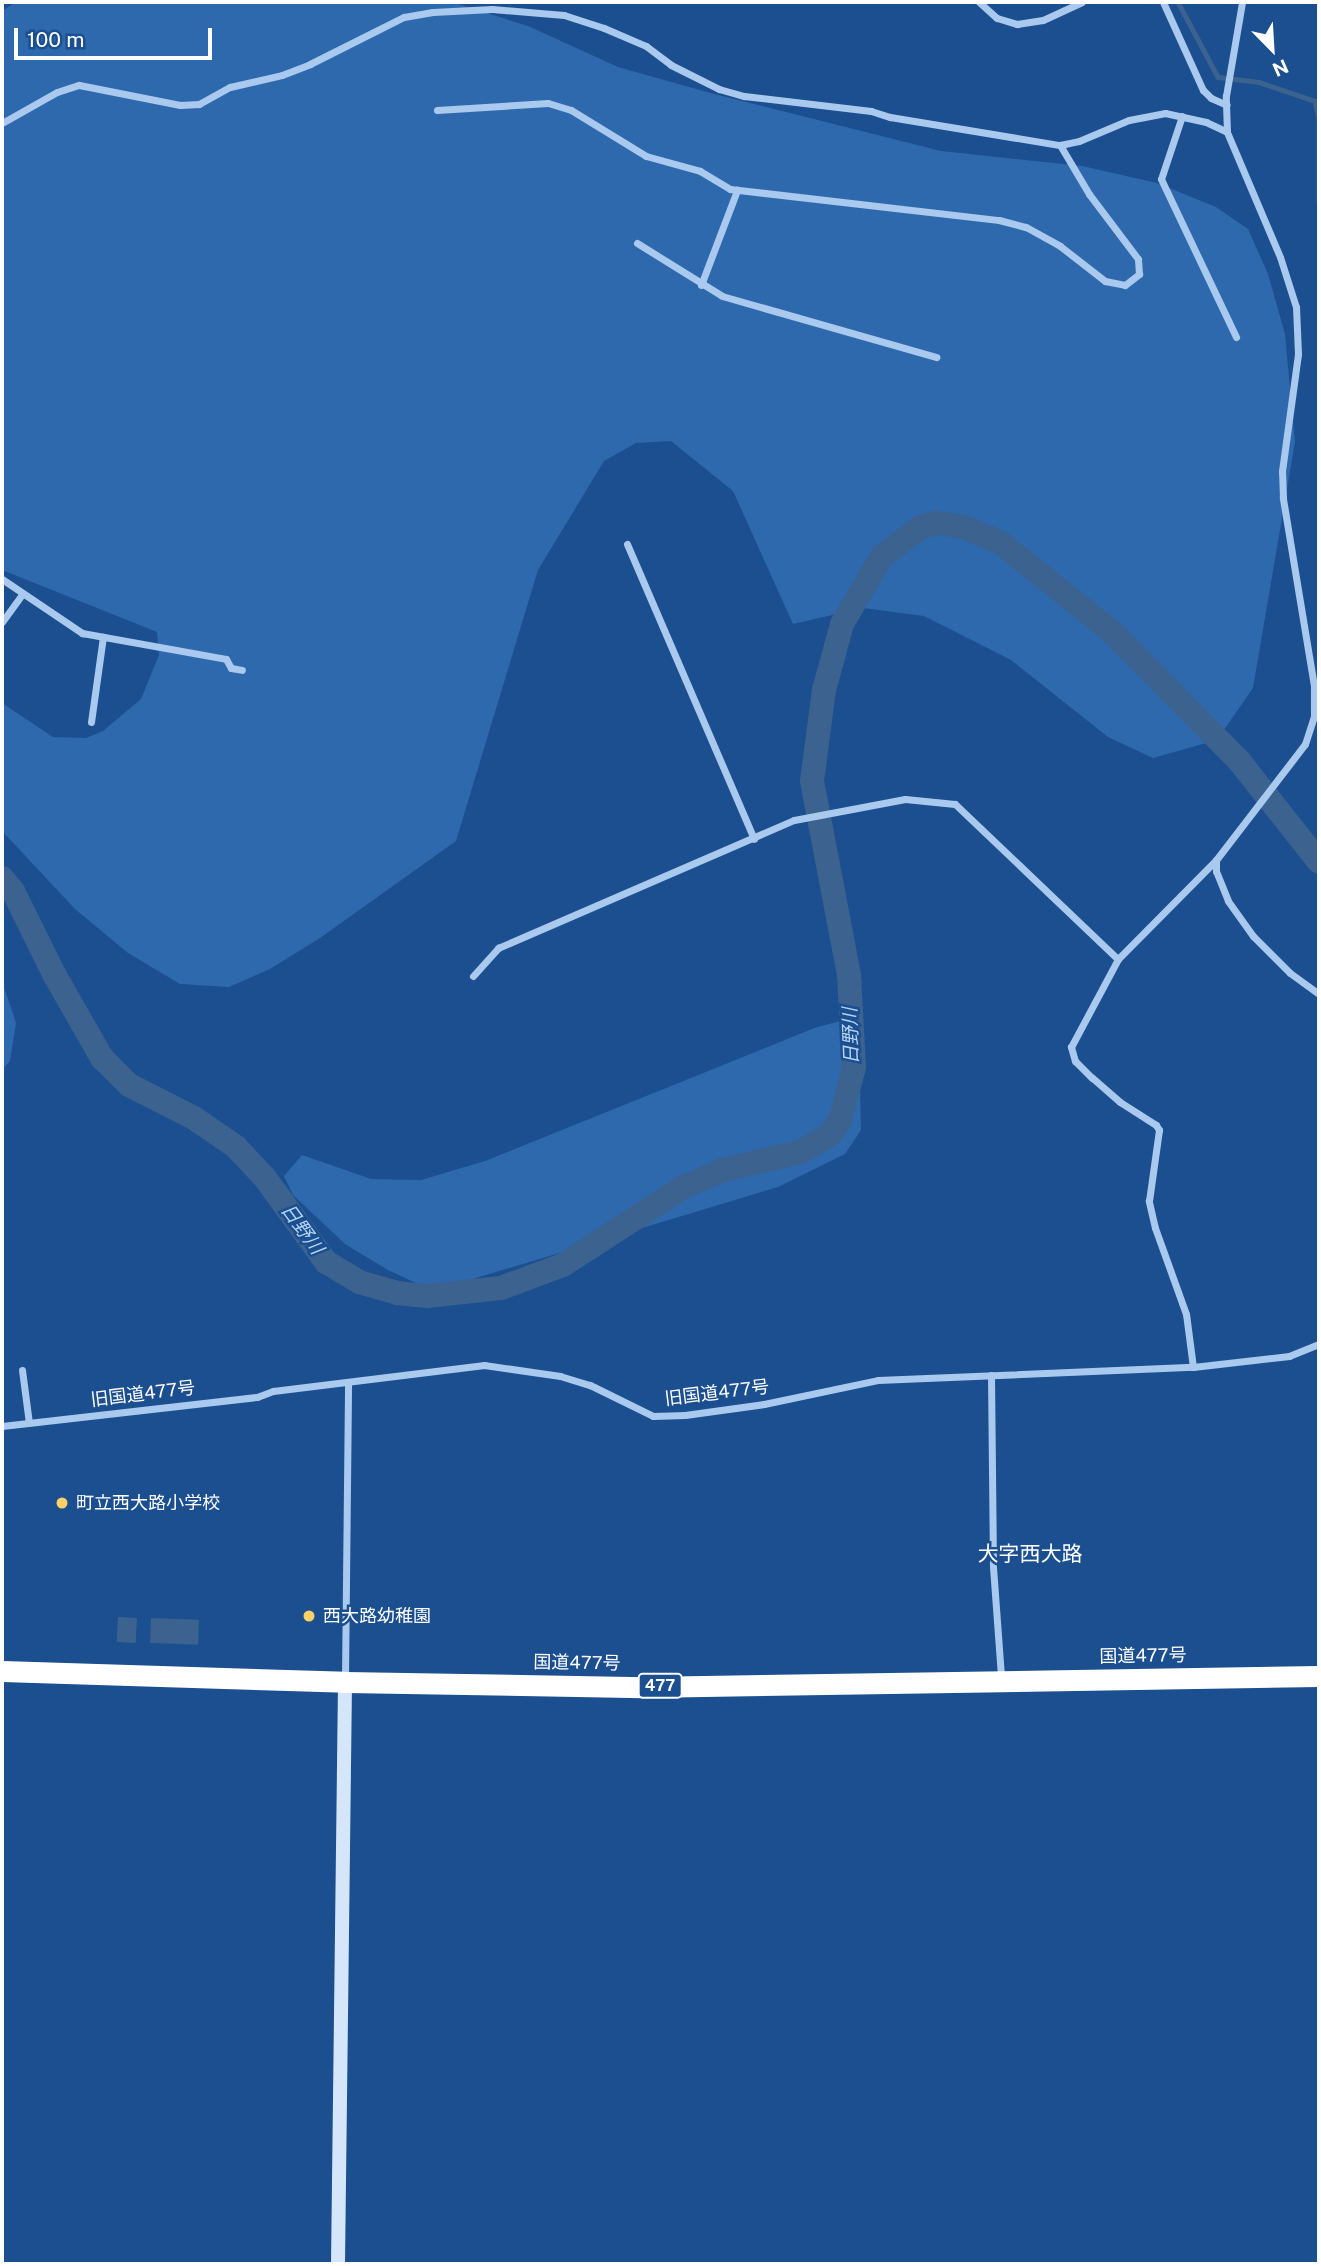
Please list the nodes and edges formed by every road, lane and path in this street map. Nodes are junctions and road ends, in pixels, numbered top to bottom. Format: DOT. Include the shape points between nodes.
graph roads {
  1 [pos="979,2"];
  2 [pos="1082,2"];
  3 [pos="1163,2"];
  4 [pos="1242,2"];
  5 [pos="1227,106"];
  6 [pos="437,110"];
  7 [pos="1182,116"];
  8 [pos="2,123"];
  9 [pos="1227,132"];
  10 [pos="1060,145"];
  11 [pos="737,190"];
  12 [pos="637,243"];
  13 [pos="701,285"];
  14 [pos="1236,337"];
  15 [pos="936,357"];
  16 [pos="628,544"];
  17 [pos="2,579"];
  18 [pos="22,594"];
  19 [pos="2,622"];
  20 [pos="103,637"];
  21 [pos="242,670"];
  22 [pos="91,722"];
  23 [pos="754,839"];
  24 [pos="1216,860"];
  25 [pos="1118,959"];
  26 [pos="473,976"];
  27 [pos="1319,994"];
  28 [pos="1319,1344"];
  29 [pos="1193,1367"];
  30 [pos="22,1370"];
  31 [pos="991,1375"];
  32 [pos="348,1382"];
  33 [pos="29,1423"];
  34 [pos="2,1426"];
  35 [pos="2,1671"];
  36 [pos="1319,1676"];
  37 [pos="1001,1681"];
  38 [pos="345,1682"];
  39 [pos="338,2264"];
  1 -- 2 [label="street" via="997,18 1017,24 1043,20"];
  3 -- 5 [label="street" via="1203,90"];
  4 -- 5 [label="street"];
  5 -- 9 [label="street"];
  6 -- 11 [label="street" via="548,103 570,110 646,156 700,172"];
  7 -- 9 [label="street"];
  7 -- 10 [label="street" via="1165,113 1129,120"];
  7 -- 14 [label="street" via="1161,179"];
  8 -- 10 [label="street" via="79,85 180,105 199,104 230,87 310,64 404,17 492,9 564,15 646,46 671,65 736,94 871,111"];
  9 -- 24 [label="street" via="1293,294 1297,370 1282,471 1283,498 1314,686 1314,717 1305,744"];
  10 -- 11 [label="street" via="1089,194 1138,259 1139,274 1125,285 1105,281 1060,246 1026,227 999,220"];
  11 -- 13 [label="street"];
  12 -- 13 [label="street"];
  13 -- 15 [label="street" via="723,296"];
  16 -- 23 [label="street"];
  17 -- 18 [label="street"];
  18 -- 19 [label="street"];
  18 -- 20 [label="street" via="82,634"];
  20 -- 21 [label="street" via="226,659 231,668"];
  20 -- 22 [label="street"];
  23 -- 25 [label="street" via="794,820 905,799 956,804"];
  23 -- 26 [label="street" via="498,948"];
  24 -- 25 [label="street"];
  24 -- 27 [label="street" via="1228,901 1253,936"];
  25 -- 29 [label="street" via="1071,1053 1109,1093 1159,1130 1149,1201 1186,1314"];
  28 -- 29 [label="street, 旧国道477号" via="1289,1356"];
  29 -- 31 [label="street, 旧国道477号"];
  30 -- 33 [label="street"];
  31 -- 32 [label="street, 旧国道477号" via="878,1380 723,1411 653,1416 590,1385 507,1367 460,1366"];
  31 -- 37 [label="street" via="993,1567"];
  32 -- 33 [label="street, 旧国道477号"];
  32 -- 38 [label="street"];
  33 -- 34 [label="street, 旧国道477号"];
  35 -- 38 [label="highway, 国道477号 / 477"];
  36 -- 37 [label="highway, 国道477号 / 477"];
  37 -- 38 [label="highway, 国道477号 / 477" via="644,1687"];
  38 -- 39 [label="street"];
}
